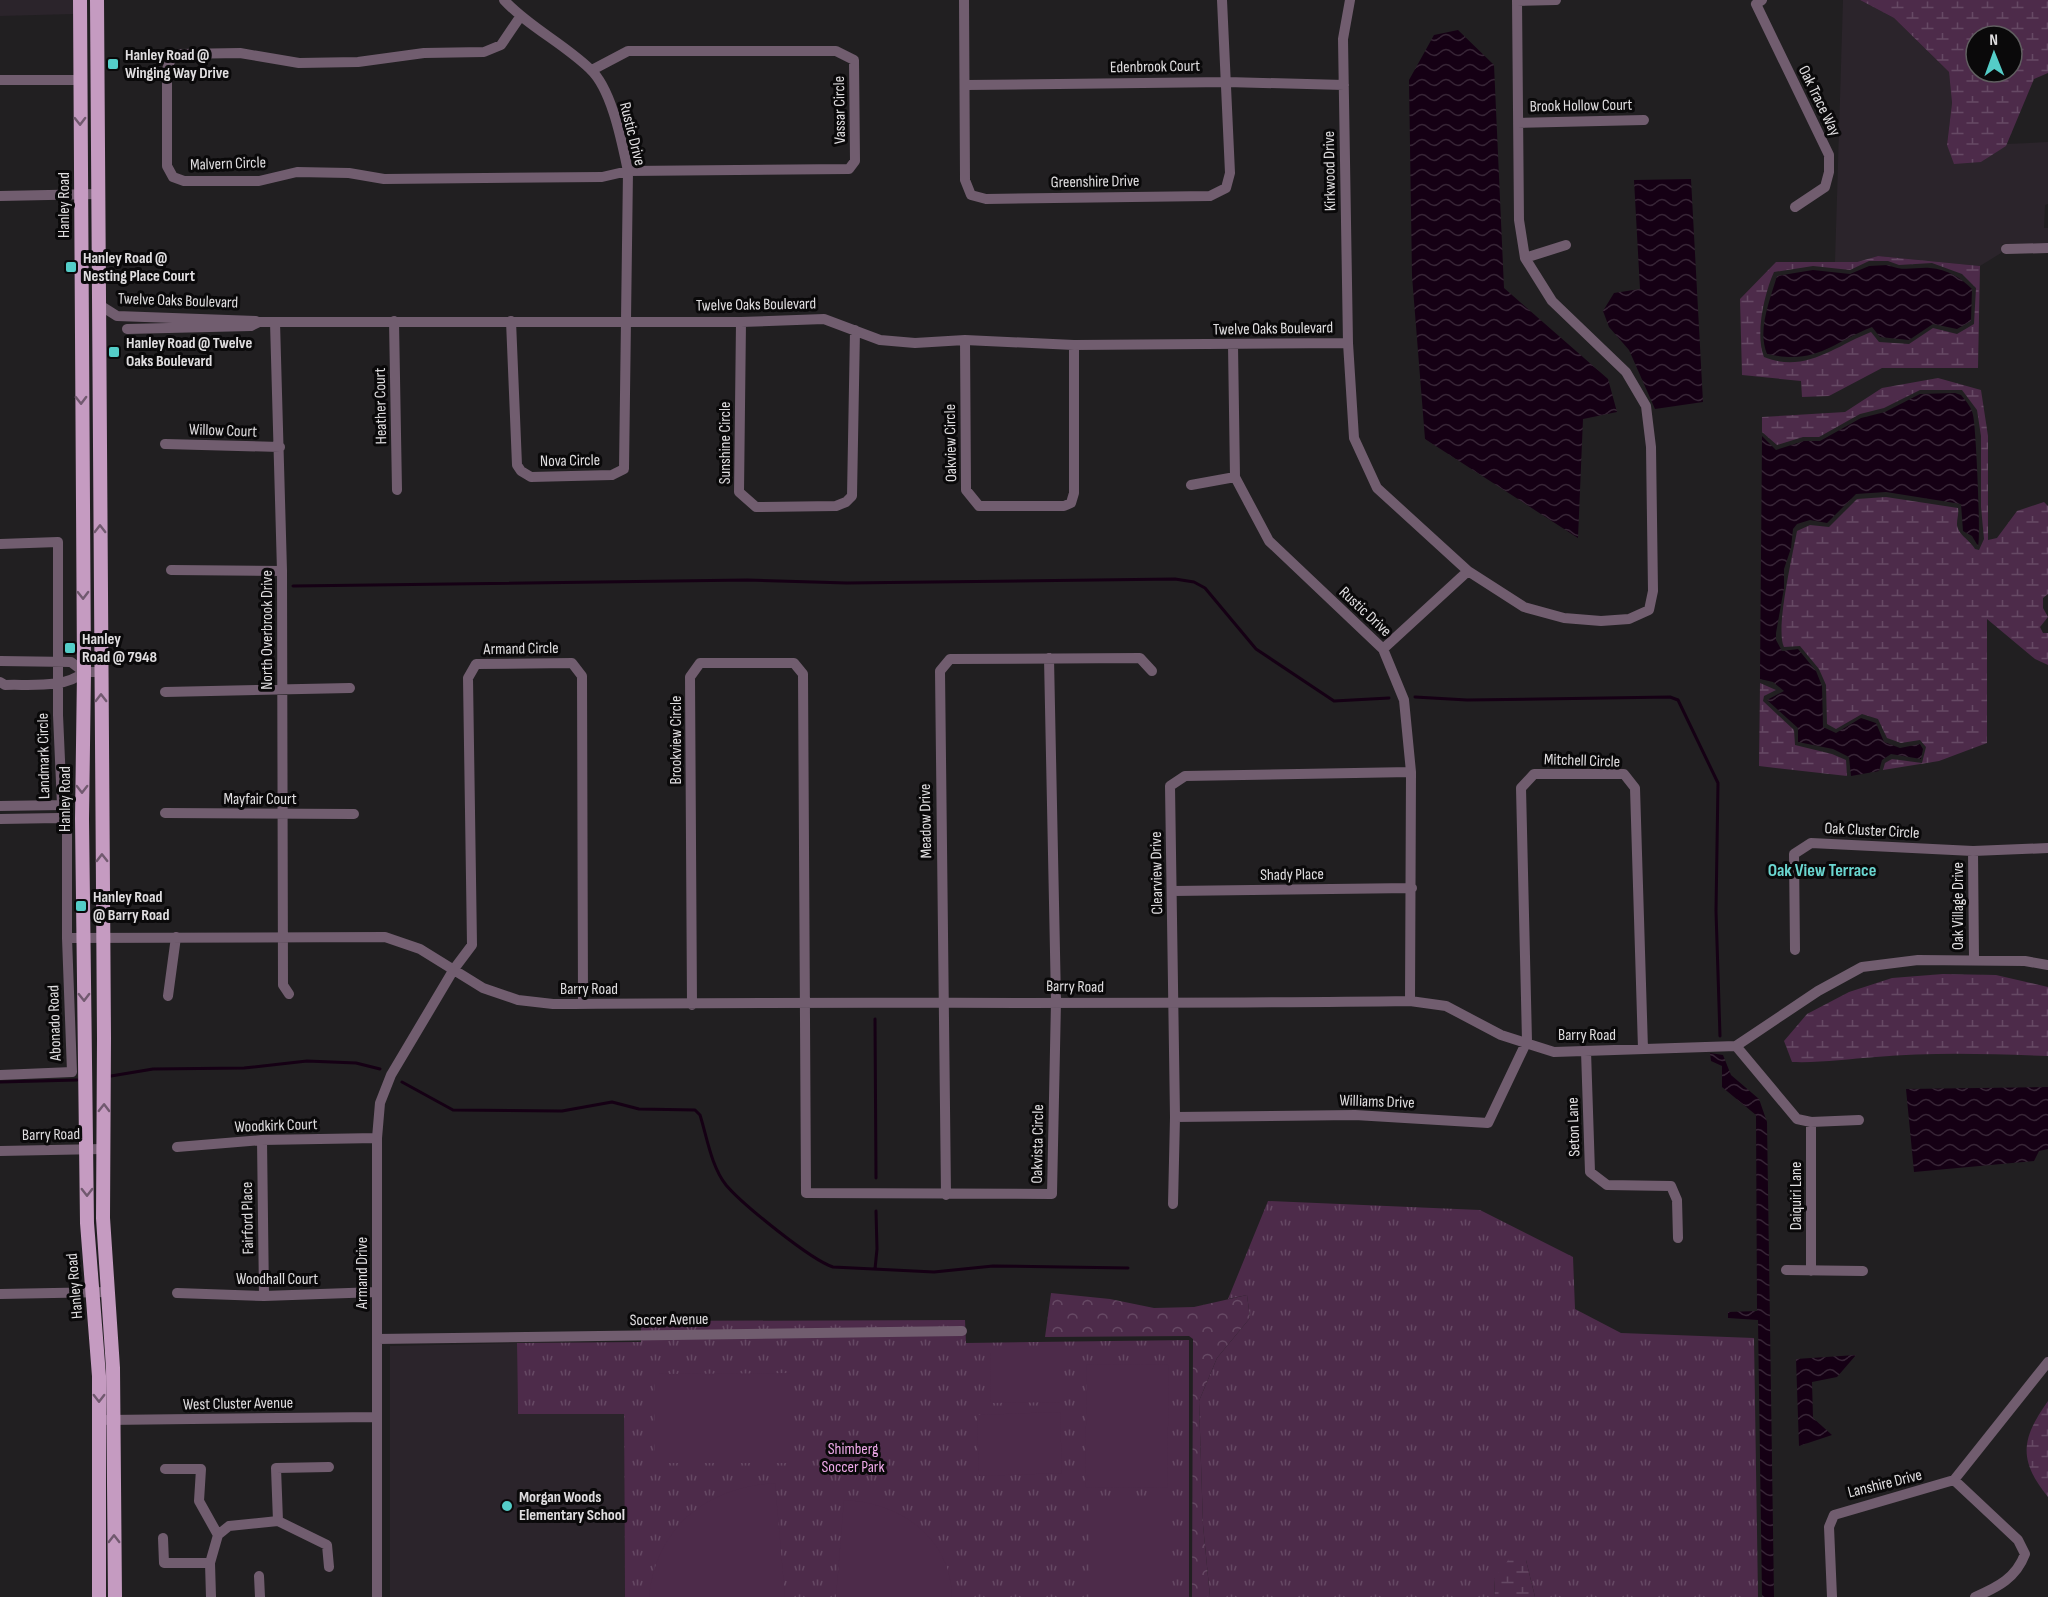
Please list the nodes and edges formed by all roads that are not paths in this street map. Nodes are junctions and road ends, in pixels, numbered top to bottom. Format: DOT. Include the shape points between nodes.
graph roads {
  1 [pos="97,0"];
  2 [pos="504,0"];
  3 [pos="964,0"];
  4 [pos="1222,0"];
  5 [pos="1350,0"];
  6 [pos="1556,0"];
  7 [pos="1762,0"];
  8 [pos="1517,1"];
  9 [pos="80,6"];
  10 [pos="520,18"];
  11 [pos="96,21"];
  12 [pos="591,70"];
  13 [pos="0,80"];
  14 [pos="79,80"];
  15 [pos="1227,82"];
  16 [pos="1344,84"];
  17 [pos="966,85"];
  18 [pos="1644,120"];
  19 [pos="1518,123"];
  20 [pos="628,171"];
  21 [pos="81,194"];
  22 [pos="97,194"];
  23 [pos="0,196"];
  24 [pos="1795,207"];
  25 [pos="1566,245"];
  26 [pos="2048,248"];
  27 [pos="2006,249"];
  28 [pos="1525,258"];
  29 [pos="98,304"];
  30 [pos="80,312"];
  31 [pos="149,316"];
  32 [pos="394,321"];
  33 [pos="511,321"];
  34 [pos="259,322"];
  35 [pos="275,322"];
  36 [pos="627,322"];
  37 [pos="741,322"];
  38 [pos="127,329"];
  39 [pos="149,329"];
  40 [pos="855,330"];
  41 [pos="965,340"];
  42 [pos="1348,343"];
  43 [pos="1074,345"];
  44 [pos="1233,345"];
  45 [pos="99,389"];
  46 [pos="165,444"];
  47 [pos="280,447"];
  48 [pos="1235,477"];
  49 [pos="1191,485"];
  50 [pos="397,490"];
  51 [pos="0,544"];
  52 [pos="171,570"];
  53 [pos="282,571"];
  54 [pos="1468,571"];
  55 [pos="1383,649"];
  56 [pos="1049,658"];
  57 [pos="0,661"];
  58 [pos="60,661"];
  59 [pos="1152,671"];
  60 [pos="84,672"];
  61 [pos="101,672"];
  62 [pos="0,682"];
  63 [pos="59,682"];
  64 [pos="350,688"];
  65 [pos="282,689"];
  66 [pos="165,692"];
  67 [pos="1411,772"];
  68 [pos="0,806"];
  69 [pos="165,813"];
  70 [pos="280,814"];
  71 [pos="354,814"];
  72 [pos="0,819"];
  73 [pos="2048,848"];
  74 [pos="1973,851"];
  75 [pos="1412,888"];
  76 [pos="1173,891"];
  77 [pos="176,936"];
  78 [pos="282,937"];
  79 [pos="67,938"];
  80 [pos="83,938"];
  81 [pos="103,938"];
  82 [pos="1795,950"];
  83 [pos="1974,960"];
  84 [pos="2048,965"];
  85 [pos="454,969"];
  86 [pos="289,994"];
  87 [pos="168,996"];
  88 [pos="1410,1000"];
  89 [pos="943,1001"];
  90 [pos="1056,1001"];
  91 [pos="806,1002"];
  92 [pos="583,1003"];
  93 [pos="1172,1004"];
  94 [pos="692,1005"];
  95 [pos="1527,1041"];
  96 [pos="1736,1046"];
  97 [pos="1643,1049"];
  98 [pos="1586,1051"];
  99 [pos="0,1075"];
  100 [pos="1175,1116"];
  101 [pos="1859,1120"];
  102 [pos="1811,1122"];
  103 [pos="377,1138"];
  104 [pos="262,1140"];
  105 [pos="177,1147"];
  106 [pos="87,1149"];
  107 [pos="102,1149"];
  108 [pos="0,1150"];
  109 [pos="946,1195"];
  110 [pos="1173,1204"];
  111 [pos="1678,1238"];
  112 [pos="1786,1270"];
  113 [pos="1811,1270"];
  114 [pos="1863,1271"];
  115 [pos="107,1292"];
  116 [pos="377,1292"];
  117 [pos="93,1293"];
  118 [pos="177,1293"];
  119 [pos="0,1294"];
  120 [pos="264,1296"];
  121 [pos="962,1331"];
  122 [pos="377,1339"];
  123 [pos="2048,1362"];
  124 [pos="377,1417"];
  125 [pos="99,1420"];
  126 [pos="114,1420"];
  127 [pos="329,1467"];
  128 [pos="165,1469"];
  129 [pos="1954,1480"];
  130 [pos="278,1521"];
  131 [pos="218,1535"];
  132 [pos="163,1538"];
  133 [pos="210,1563"];
  134 [pos="329,1568"];
  135 [pos="259,1576"];
  136 [pos="99,1597"];
  137 [pos="115,1597"];
  138 [pos="211,1597"];
  139 [pos="260,1597"];
  140 [pos="377,1597"];
  141 [pos="1832,1597"];
  142 [pos="1975,1597"];
  1 -- 11 [label="main road, Hanley Road"];
  2 -- 10 [label="street, Rustic Drive"];
  3 -- 17 [label="street, Greenshire Drive"];
  4 -- 15 [label="street, Greenshire Drive"];
  5 -- 16 [label="street, Kirkwood Drive" via="1343,39"];
  6 -- 8 [label="street"];
  7 -- 24 [label="street, Oak Trace Way" via="1756,3 1829,155 1825,187"];
  8 -- 19 [label="street, Twelve Oaks Boulevard"];
  9 -- 11 [label="main road"];
  9 -- 14 [label="main road, Hanley Road"];
  10 -- 12 [label="street, Rustic Drive"];
  10 -- 20 [label="street, Malvern Circle" via="501,45 484,52 299,63 240,53 180,54 171,58 166,69 167,166 173,177 184,181 259,180 297,172 350,172 384,179 602,177"];
  11 -- 22 [label="main road, Hanley Road"];
  12 -- 20 [label="street, Rustic Drive" via="609,101"];
  12 -- 20 [label="street, Vassar Circle" via="628,51 836,51 854,60 855,160 849,170"];
  13 -- 14 [label="street"];
  14 -- 21 [label="main road, Hanley Road, one-way"];
  15 -- 16 [label="street, Edenbrook Court"];
  15 -- 17 [label="street, Edenbrook Court"];
  15 -- 17 [label="street, Greenshire Drive" via="1230,173 1226,188 1210,196 986,199 971,195 965,180"];
  16 -- 42 [label="street, Kirkwood Drive"];
  18 -- 19 [label="street, Brook Hollow Court"];
  19 -- 28 [label="street, Twelve Oaks Boulevard" via="1519,220"];
  20 -- 36 [label="street, Rustic Drive"];
  21 -- 22 [label="street"];
  21 -- 23 [label="street"];
  21 -- 30 [label="main road, Hanley Road"];
  22 -- 29 [label="main road, Hanley Road"];
  25 -- 28 [label="street"];
  26 -- 27 [label="street"];
  28 -- 54 [label="street, Twelve Oaks Boulevard" via="1552,301 1626,372 1646,406 1651,447 1653,591 1649,610 1629,619 1564,618 1524,607"];
  29 -- 31 [label="street, Twelve Oaks Boulevard" via="117,316"];
  29 -- 45 [label="main road, Hanley Road"];
  30 -- 45 [label="main road" via="90,322 91,377"];
  30 -- 60 [label="main road, Hanley Road, one-way"];
  31 -- 34 [label="street, Twelve Oaks Boulevard"];
  31 -- 39 [label="street"];
  32 -- 33 [label="street, Twelve Oaks Boulevard"];
  32 -- 35 [label="street, Twelve Oaks Boulevard"];
  32 -- 50 [label="street, Heather Court"];
  33 -- 36 [label="street, Twelve Oaks Boulevard"];
  33 -- 36 [label="street, Nova Circle" via="517,465 531,477 612,475 624,470"];
  34 -- 35 [label="street, Twelve Oaks Boulevard"];
  34 -- 39 [label="street, Twelve Oaks Boulevard" via="251,326"];
  35 -- 47 [label="street, North Overbrook Drive"];
  36 -- 37 [label="street, Twelve Oaks Boulevard"];
  37 -- 40 [label="street, Twelve Oaks Boulevard" via="824,319"];
  37 -- 40 [label="street, Sunshine Circle" via="739,492 756,507 836,506 852,496"];
  38 -- 39 [label="street, Twelve Oaks Boulevard"];
  40 -- 41 [label="street, Twelve Oaks Boulevard" via="880,340"];
  41 -- 43 [label="street, Twelve Oaks Boulevard"];
  41 -- 43 [label="street, Oakview Circle" via="966,490 979,506 1071,503"];
  42 -- 44 [label="street, Twelve Oaks Boulevard"];
  42 -- 54 [label="street, Twelve Oaks Boulevard" via="1354,438 1377,488"];
  43 -- 44 [label="street, Twelve Oaks Boulevard"];
  44 -- 48 [label="street, Rustic Drive"];
  61 -- 45 [label="main road, Hanley Road, one-way"];
  46 -- 47 [label="street, Willow Court"];
  47 -- 53 [label="street, North Overbrook Drive"];
  48 -- 49 [label="street"];
  48 -- 55 [label="street, Rustic Drive" via="1269,542"];
  51 -- 58 [label="street, Landmark Circle" via="58,542"];
  52 -- 53 [label="street"];
  53 -- 65 [label="street, North Overbrook Drive"];
  54 -- 55 [label="street"];
  55 -- 67 [label="street, Rustic Drive" via="1404,700"];
  56 -- 59 [label="street, Meadow Drive" via="1140,658"];
  56 -- 89 [label="street, Meadow Drive" via="950,659 940,671"];
  56 -- 90 [label="street, Oakvista Circle"];
  57 -- 58 [label="street"];
  58 -- 60 [label="street" via="71,662"];
  58 -- 63 [label="street, Landmark Circle"];
  60 -- 61 [label="street"];
  60 -- 63 [label="street" via="75,680"];
  60 -- 80 [label="main road, Hanley Road, one-way"];
  81 -- 61 [label="main road, Hanley Road, one-way"];
  62 -- 63 [label="street"];
  63 -- 68 [label="street, Landmark Circle" via="62,805"];
  64 -- 65 [label="street"];
  65 -- 66 [label="street"];
  65 -- 70 [label="street, North Overbrook Drive"];
  67 -- 75 [label="street, Rustic Drive"];
  67 -- 76 [label="street, Clearview Drive" via="1185,776 1170,786"];
  69 -- 70 [label="street, Mayfair Court"];
  70 -- 71 [label="street, Mayfair Court"];
  70 -- 78 [label="street, North Overbrook Drive"];
  72 -- 79 [label="street, Abonado Road" via="59,818 68,830"];
  73 -- 74 [label="street, Oak Cluster Circle"];
  74 -- 82 [label="street, Oak Cluster Circle" via="1811,843 1794,854"];
  74 -- 83 [label="street, Oak Village Drive"];
  75 -- 76 [label="street, Shady Place"];
  75 -- 88 [label="street, Rustic Drive"];
  76 -- 93 [label="street, Clearview Drive"];
  77 -- 78 [label="street, Barry Road"];
  77 -- 81 [label="street, Barry Road"];
  77 -- 87 [label="street"];
  78 -- 85 [label="street, Barry Road" via="385,937 420,949"];
  78 -- 86 [label="street, North Overbrook Drive" via="283,985"];
  79 -- 80 [label="street"];
  79 -- 99 [label="street, Abonado Road" via="72,1072"];
  80 -- 81 [label="street, Barry Road"];
  80 -- 106 [label="main road, Hanley Road, one-way"];
  107 -- 81 [label="main road, Hanley Road, one-way"];
  83 -- 84 [label="street"];
  83 -- 96 [label="street" via="1907,960 1862,967 1818,991"];
  85 -- 92 [label="street, Barry Road" via="483,988 518,1000"];
  85 -- 92 [label="street, Armand Circle" via="472,945 468,678 476,664 572,663 582,676"];
  85 -- 103 [label="street, Armand Drive" via="391,1075 380,1103"];
  88 -- 93 [label="street, Barry Road"];
  88 -- 95 [label="street, Barry Road" via="1446,1006 1501,1035"];
  89 -- 90 [label="street, Barry Road"];
  89 -- 91 [label="street, Barry Road"];
  89 -- 109 [label="street, Meadow Drive"];
  90 -- 93 [label="street, Barry Road"];
  90 -- 109 [label="street, Oakvista Circle" via="1052,1194"];
  91 -- 94 [label="street, Barry Road"];
  91 -- 94 [label="street, Brookview Circle" via="803,674 794,663 700,663 690,677"];
  91 -- 109 [label="street, Oakvista Circle" via="806,1192"];
  92 -- 94 [label="street, Barry Road"];
  93 -- 100 [label="street, Clearview Drive"];
  95 -- 97 [label="street, Mitchell Circle" via="1521,788 1534,774 1624,774 1635,788"];
  95 -- 98 [label="street, Barry Road" via="1554,1052"];
  95 -- 100 [label="street, Williams Drive" via="1488,1123 1355,1115"];
  96 -- 97 [label="street, Barry Road"];
  96 -- 102 [label="street" via="1797,1119"];
  97 -- 98 [label="street, Barry Road"];
  98 -- 111 [label="street, Seton Lane" via="1590,1172 1607,1185 1671,1186 1677,1200"];
  100 -- 110 [label="street, Clearview Drive"];
  101 -- 102 [label="street"];
  102 -- 113 [label="street, Daiquiri Lane"];
  103 -- 104 [label="street, Woodkirk Court"];
  103 -- 116 [label="street, Armand Drive"];
  104 -- 105 [label="street, Woodkirk Court"];
  104 -- 120 [label="street, Fairford Place"];
  106 -- 107 [label="street, Barry Road"];
  106 -- 108 [label="street, Barry Road"];
  106 -- 117 [label="main road, Hanley Road, one-way" via="87,1223"];
  107 -- 115 [label="main road, Hanley Road"];
  112 -- 113 [label="street"];
  113 -- 114 [label="street"];
  115 -- 117 [label="street"];
  115 -- 126 [label="main road, Hanley Road"];
  116 -- 120 [label="street, Woodhall Court"];
  116 -- 122 [label="street, Armand Drive"];
  117 -- 119 [label="street"];
  117 -- 125 [label="main road, Hanley Road, one-way"];
  118 -- 120 [label="street, Woodhall Court"];
  121 -- 122 [label="street, Soccer Avenue"];
  122 -- 124 [label="street, Armand Drive"];
  123 -- 129 [label="street"];
  124 -- 126 [label="street, West Cluster Avenue"];
  124 -- 140 [label="street, Armand Drive"];
  125 -- 126 [label="street, West Cluster Avenue"];
  125 -- 136 [label="main road, Hanley Road"];
  137 -- 126 [label="main road, Hanley Road, one-way"];
  127 -- 130 [label="street" via="276,1468"];
  128 -- 131 [label="street" via="201,1469 199,1501"];
  129 -- 141 [label="street, Lanshire Drive" via="1834,1515 1829,1527"];
  129 -- 142 [label="street" via="2018,1540 2025,1554 2012,1578"];
  130 -- 131 [label="street" via="229,1526"];
  130 -- 134 [label="street" via="327,1545"];
  131 -- 133 [label="street"];
  132 -- 133 [label="street" via="164,1563"];
  133 -- 138 [label="street"];
  135 -- 139 [label="street"];
}
